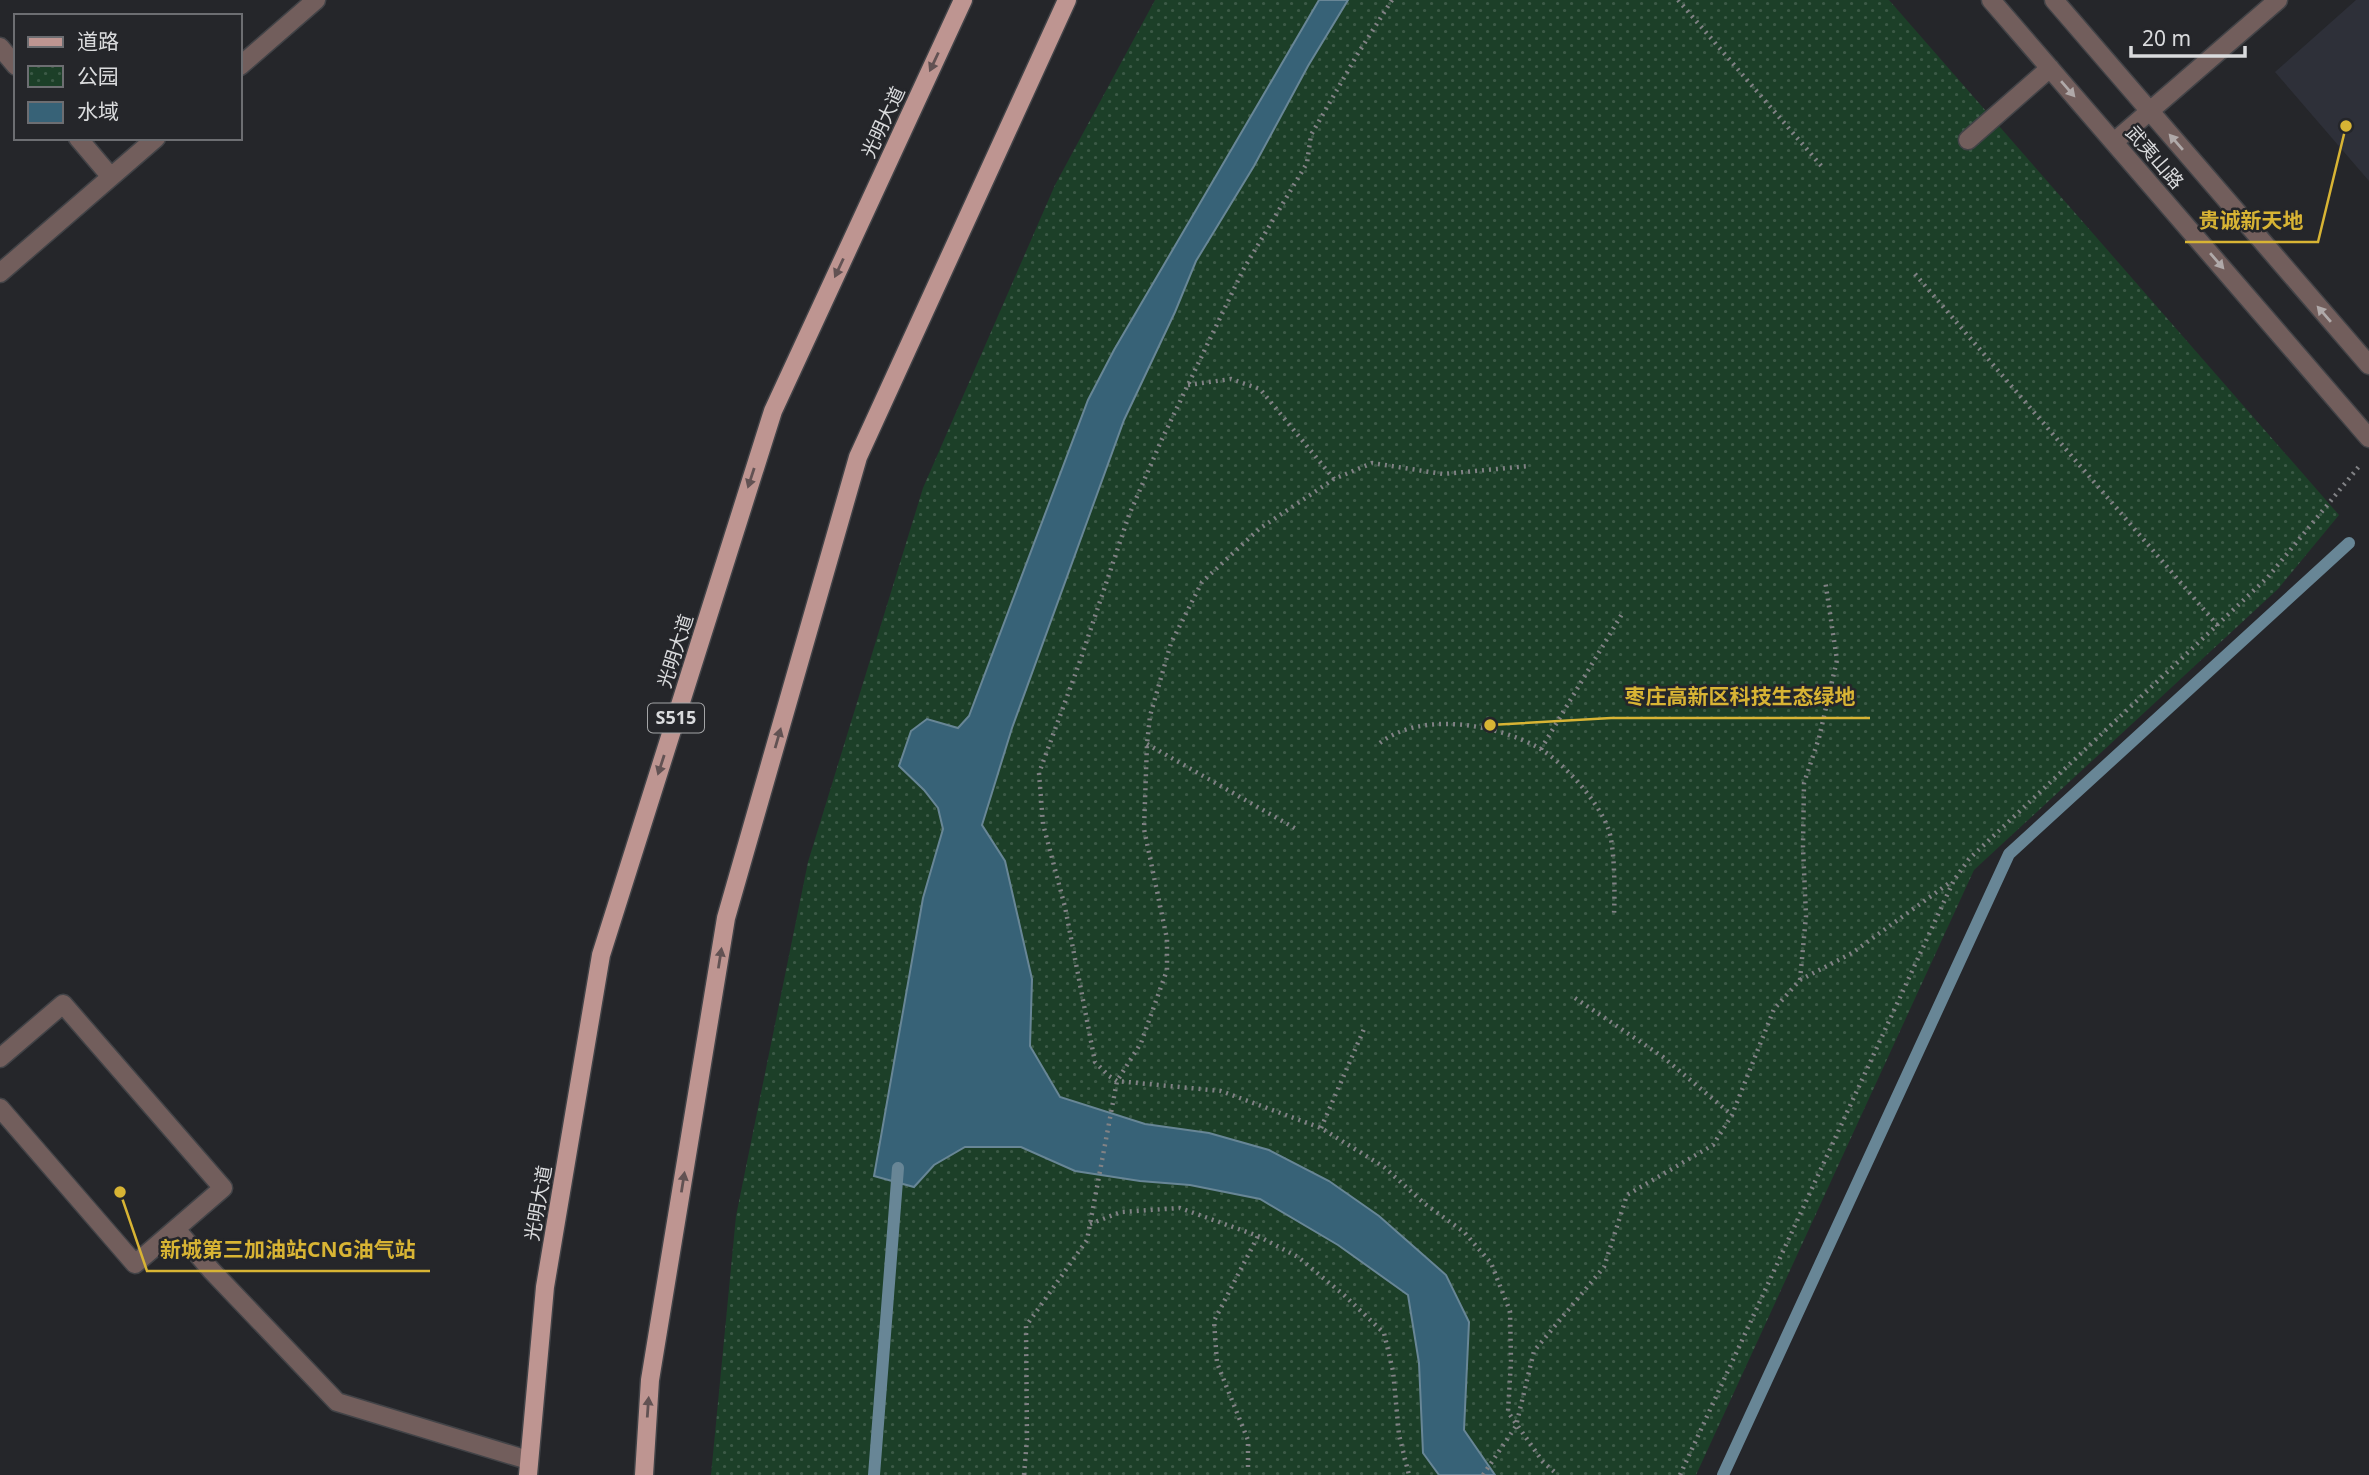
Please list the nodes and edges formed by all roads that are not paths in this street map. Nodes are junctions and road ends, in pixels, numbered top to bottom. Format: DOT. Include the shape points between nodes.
graph roads {
  1 [pos="316,0"];
  2 [pos="963,0"];
  3 [pos="1067,0"];
  4 [pos="1991,0"];
  5 [pos="2053,0"];
  6 [pos="2278,0"];
  7 [pos="0,47"];
  8 [pos="14,64"];
  9 [pos="242,64"];
  10 [pos="2050,68"];
  11 [pos="2150,112"];
  12 [pos="80,140"];
  13 [pos="154,140"];
  14 [pos="1968,140"];
  15 [pos="2115,142"];
  16 [pos="111,177"];
  17 [pos="0,273"];
  18 [pos="2369,365"];
  19 [pos="2369,438"];
  20 [pos="0,1058"];
  21 [pos="0,1108"];
  22 [pos="176,1229"];
  23 [pos="528,1468"];
  24 [pos="644,1475"];
  1 -- 9 [label="street"];
  2 -- 23 [label="main road, 光明大道 / S515, one-way" via="773,411 601,955 545,1287"];
  24 -- 3 [label="main road, one-way" via="650,1381 726,918 839,523 858,457"];
  4 -- 10 [label="street, 武夷山路"];
  5 -- 11 [label="street, 武夷山路"];
  6 -- 11 [label="street"];
  7 -- 8 [label="street"];
  10 -- 14 [label="street"];
  10 -- 15 [label="street, 武夷山路, one-way"];
  11 -- 15 [label="street"];
  18 -- 11 [label="street, 武夷山路, one-way"];
  12 -- 16 [label="street"];
  13 -- 16 [label="street"];
  15 -- 19 [label="street, 武夷山路, one-way"];
  16 -- 17 [label="street"];
  20 -- 22 [label="street" via="63,1004 223,1188"];
  21 -- 22 [label="street" via="135,1264"];
  22 -- 23 [label="street" via="337,1402"];
}
